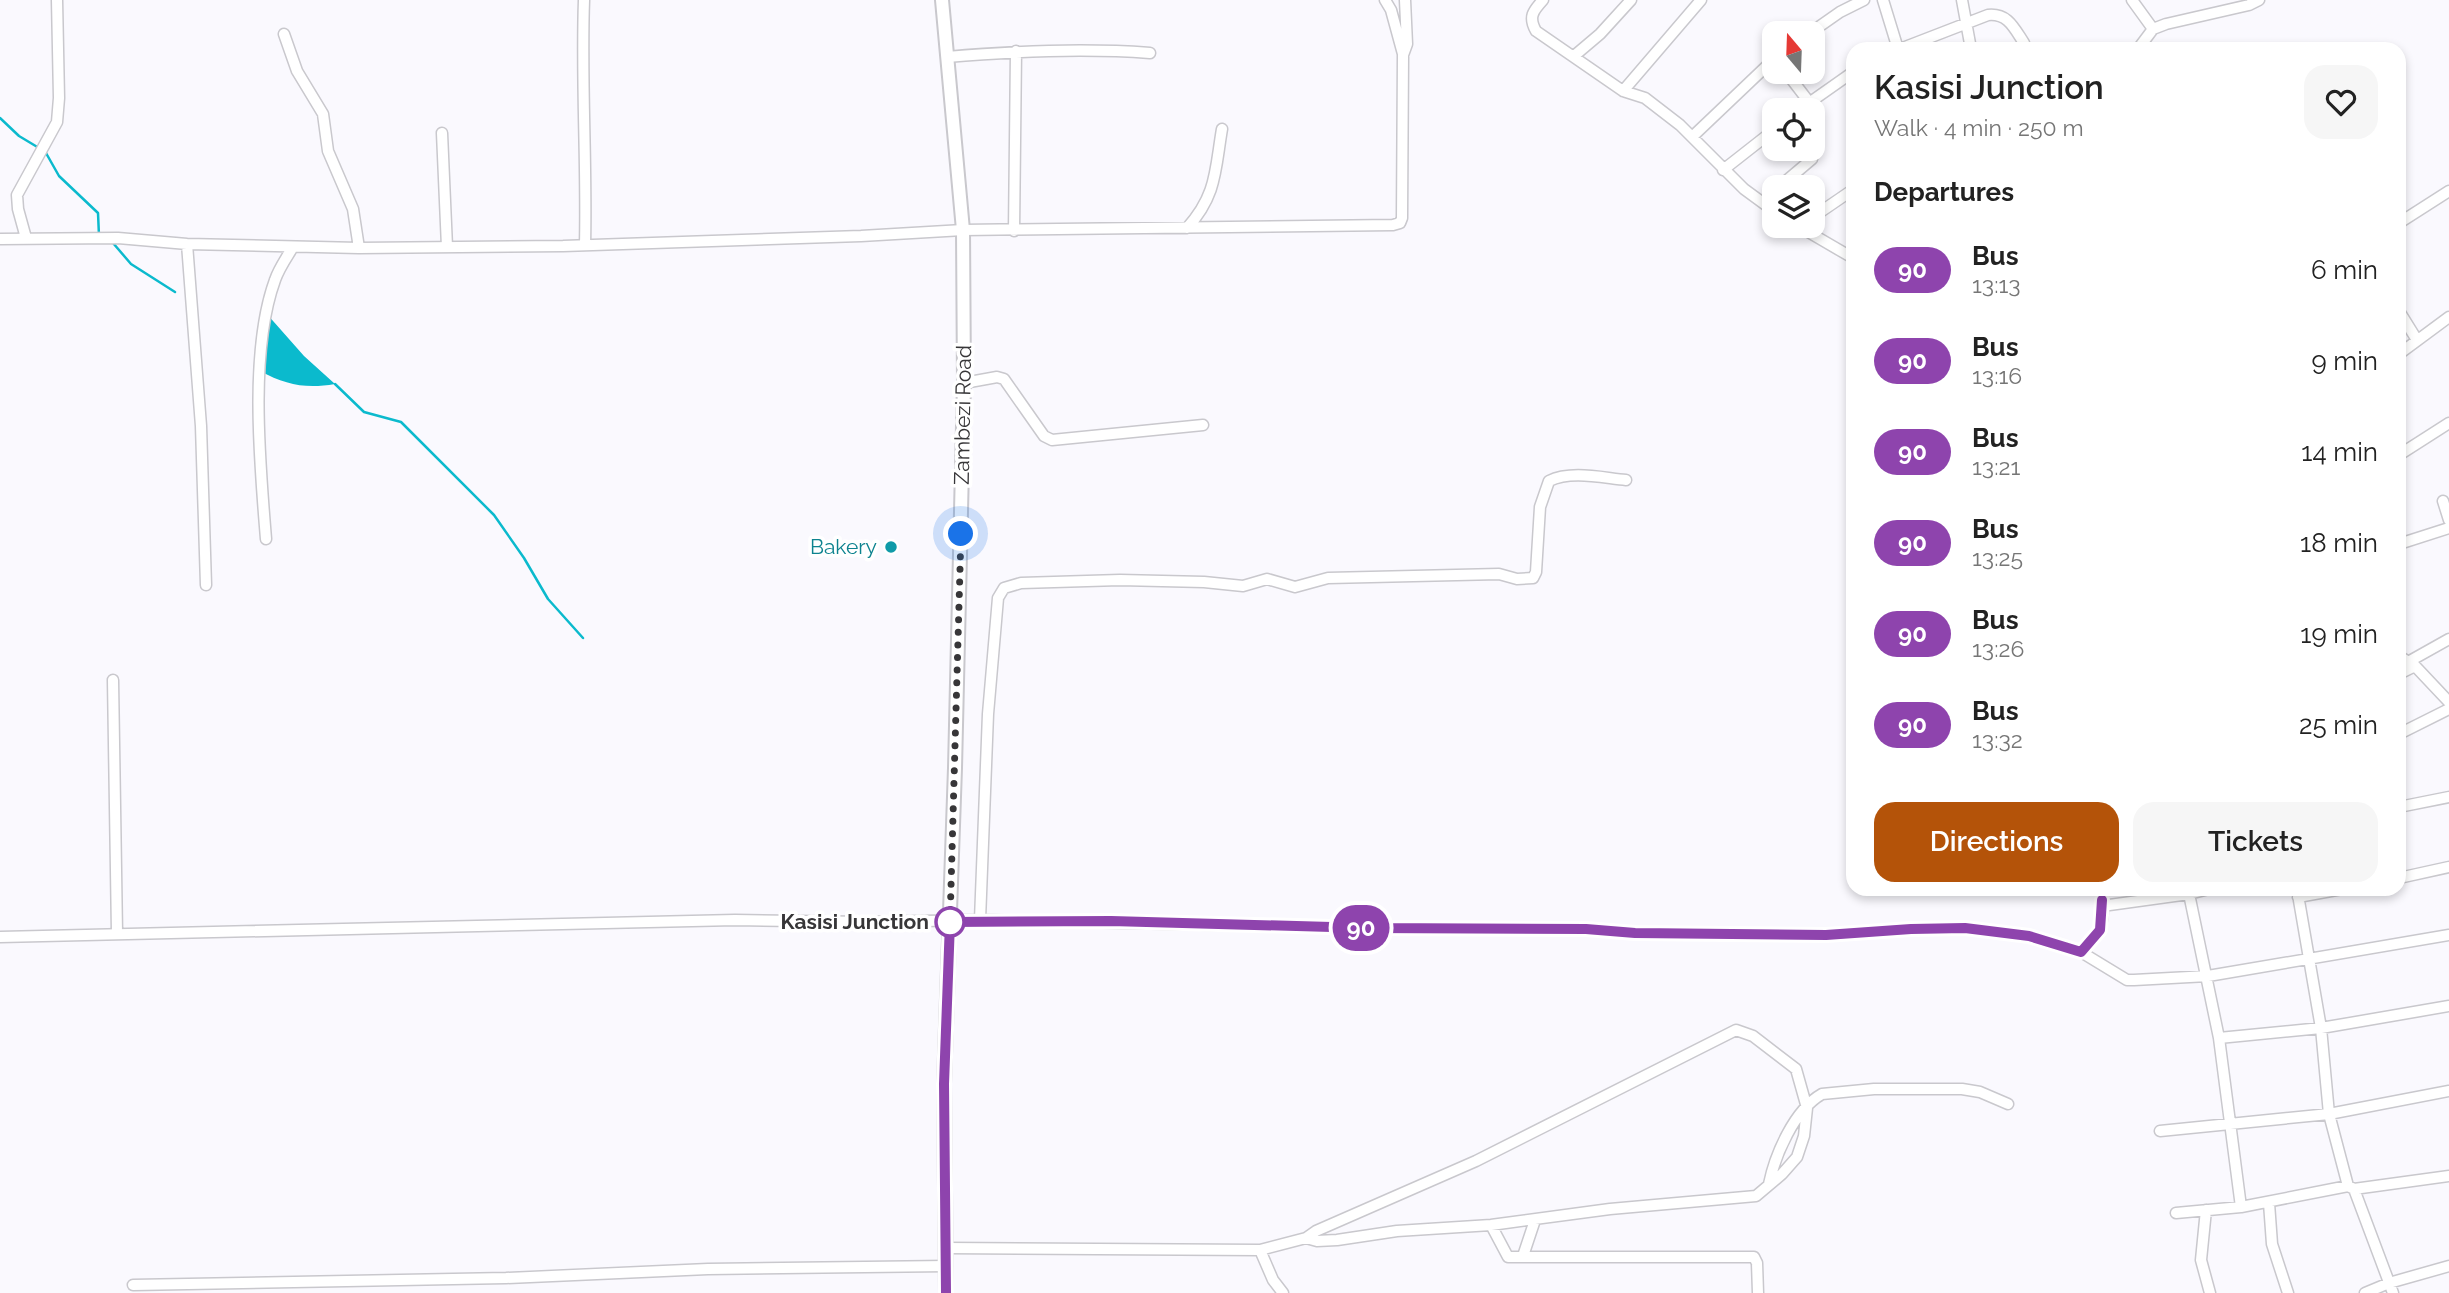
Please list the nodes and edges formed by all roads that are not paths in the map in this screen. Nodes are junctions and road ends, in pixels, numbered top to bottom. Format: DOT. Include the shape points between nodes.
graph roads {
  1 [pos="57,0"];
  2 [pos="584,0"];
  3 [pos="942,0"];
  4 [pos="1385,0"];
  5 [pos="1405,0"];
  6 [pos="1544,0"];
  7 [pos="1631,0"];
  8 [pos="1701,0"];
  9 [pos="1864,0"];
  10 [pos="1884,0"];
  11 [pos="1962,0"];
  12 [pos="2132,0"];
  13 [pos="2259,0"];
  14 [pos="1825,22"];
  15 [pos="1967,25"];
  16 [pos="2154,29"];
  17 [pos="284,34"];
  18 [pos="1897,42"];
  19 [pos="1919,42"];
  20 [pos="1970,42"];
  21 [pos="2023,42"];
  22 [pos="2144,42"];
  23 [pos="1016,51"];
  24 [pos="1150,52"];
  25 [pos="1403,55"];
  26 [pos="1574,56"];
  27 [pos="947,57"];
  28 [pos="1762,70"];
  29 [pos="1846,77"];
  30 [pos="1795,84"];
  31 [pos="1623,91"];
  32 [pos="1806,98"];
  33 [pos="1815,98"];
  34 [pos="1222,129"];
  35 [pos="442,133"];
  36 [pos="1692,137"];
  37 [pos="1762,139"];
  38 [pos="1810,161"];
  39 [pos="1723,170"];
  40 [pos="1793,175"];
  41 [pos="2449,191"];
  42 [pos="1846,195"];
  43 [pos="1762,202"];
  44 [pos="1825,208"];
  45 [pos="2406,219"];
  46 [pos="1187,228"];
  47 [pos="963,230"];
  48 [pos="1014,231"];
  49 [pos="26,238"];
  50 [pos="1820,238"];
  51 [pos="0,239"];
  52 [pos="187,244"];
  53 [pos="585,245"];
  54 [pos="293,247"];
  55 [pos="447,247"];
  56 [pos="359,248"];
  57 [pos="1846,254"];
  58 [pos="2449,317"];
  59 [pos="2406,322"];
  60 [pos="2417,340"];
  61 [pos="2406,349"];
  62 [pos="964,383"];
  63 [pos="2449,423"];
  64 [pos="1203,425"];
  65 [pos="2406,451"];
  66 [pos="1626,480"];
  67 [pos="2443,501"];
  68 [pos="2449,520"];
  69 [pos="2449,528"];
  70 [pos="266,539"];
  71 [pos="2406,542"];
  72 [pos="206,585"];
  73 [pos="2449,639"];
  74 [pos="2407,661"];
  75 [pos="113,680"];
  76 [pos="2449,702"];
  77 [pos="2449,709"];
  78 [pos="2406,730"];
  79 [pos="2449,797"];
  80 [pos="2406,806"];
  81 [pos="2449,867"];
  82 [pos="2406,876"];
  83 [pos="2101,896"];
  84 [pos="2158,896"];
  85 [pos="2190,896"];
  86 [pos="2299,896"];
  87 [pos="2102,905"];
  88 [pos="980,920"];
  89 [pos="950,922"];
  90 [pos="117,933"];
  91 [pos="2449,935"];
  92 [pos="0,937"];
  93 [pos="2081,952"];
  94 [pos="2310,960"];
  95 [pos="2208,976"];
  96 [pos="2449,1006"];
  97 [pos="2321,1028"];
  98 [pos="2219,1038"];
  99 [pos="2449,1091"];
  100 [pos="2008,1104"];
  101 [pos="1807,1108"];
  102 [pos="2329,1114"];
  103 [pos="2229,1126"];
  104 [pos="2160,1131"];
  105 [pos="2449,1176"];
  106 [pos="1769,1185"];
  107 [pos="2351,1188"];
  108 [pos="2269,1203"];
  109 [pos="2241,1207"];
  110 [pos="2206,1210"];
  111 [pos="2176,1213"];
  112 [pos="1535,1220"];
  113 [pos="1491,1225"];
  114 [pos="1306,1238"];
  115 [pos="946,1248"];
  116 [pos="1260,1250"];
  117 [pos="1523,1256"];
  118 [pos="947,1266"];
  119 [pos="2449,1266"];
  120 [pos="133,1285"];
  121 [pos="2391,1288"];
  122 [pos="946,1293"];
  123 [pos="1283,1293"];
  124 [pos="1758,1293"];
  125 [pos="2210,1293"];
  126 [pos="2288,1293"];
  127 [pos="2365,1293"];
  1 -- 49 [label="street" via="57,122 17,195"];
  2 -- 53 [label="street"];
  3 -- 27 [label="main road, Zambezi Road"];
  4 -- 25 [label="street"];
  5 -- 25 [label="street" via="1407,44"];
  6 -- 26 [label="street" via="1533,10 1536,31"];
  7 -- 26 [label="street"];
  8 -- 31 [label="street"];
  9 -- 14 [label="street"];
  10 -- 18 [label="street"];
  11 -- 15 [label="street"];
  12 -- 16 [label="street"];
  13 -- 16 [label="street"];
  15 -- 19 [label="street"];
  15 -- 20 [label="street"];
  15 -- 21 [label="street" via="1988,15 2001,16"];
  16 -- 22 [label="street"];
  17 -- 56 [label="street" via="298,71 323,114 328,151 353,209"];
  23 -- 24 [label="street"];
  23 -- 27 [label="street"];
  23 -- 48 [label="street"];
  25 -- 46 [label="street" via="1400,223"];
  26 -- 31 [label="street"];
  27 -- 47 [label="main road, Zambezi Road"];
  28 -- 36 [label="street"];
  29 -- 33 [label="street"];
  30 -- 32 [label="street"];
  31 -- 36 [label="street" via="1645,98"];
  34 -- 46 [label="street" via="1214,188"];
  35 -- 55 [label="street"];
  36 -- 39 [label="street"];
  37 -- 39 [label="street"];
  38 -- 40 [label="street"];
  39 -- 43 [label="street"];
  41 -- 45 [label="street"];
  42 -- 44 [label="street"];
  46 -- 48 [label="street"];
  47 -- 48 [label="street"];
  47 -- 53 [label="street"];
  47 -- 62 [label="main road, Zambezi Road"];
  49 -- 51 [label="street"];
  49 -- 52 [label="street"];
  50 -- 57 [label="street"];
  52 -- 54 [label="street"];
  52 -- 72 [label="street" via="201,426"];
  53 -- 55 [label="street"];
  54 -- 56 [label="street"];
  54 -- 70 [label="street" via="275,278 260,371"];
  55 -- 56 [label="street"];
  58 -- 60 [label="street"];
  59 -- 60 [label="street"];
  60 -- 61 [label="street"];
  62 -- 64 [label="street" via="1004,379 1044,436 1052,440"];
  62 -- 89 [label="main road, Zambezi Road"];
  63 -- 65 [label="street"];
  66 -- 88 [label="street" via="1577,476 1549,481 1540,507 1536,572 1526,580 1499,574 1328,578 1295,587 1267,579 1243,586 1120,580 1004,587 998,598 988,714"];
  67 -- 68 [label="street"];
  69 -- 71 [label="street"];
  73 -- 74 [label="street"];
  74 -- 76 [label="street"];
  75 -- 90 [label="street"];
  77 -- 78 [label="street"];
  79 -- 80 [label="street"];
  81 -- 82 [label="street"];
  83 -- 87 [label="street"];
  84 -- 87 [label="street"];
  85 -- 95 [label="street"];
  86 -- 94 [label="street"];
  87 -- 93 [label="street" via="2100,930"];
  88 -- 89 [label="street"];
  88 -- 93 [label="street" via="1689,934 1826,935 1965,928 2029,936"];
  89 -- 90 [label="street" via="735,920"];
  89 -- 115 [label="main road, Zambezi Road" via="944,1084"];
  90 -- 92 [label="street"];
  91 -- 94 [label="street"];
  93 -- 95 [label="street" via="2129,980"];
  94 -- 95 [label="street"];
  94 -- 97 [label="street"];
  95 -- 98 [label="street"];
  96 -- 97 [label="street"];
  97 -- 98 [label="street"];
  97 -- 102 [label="street"];
  98 -- 103 [label="street"];
  99 -- 102 [label="street"];
  100 -- 101 [label="street" via="1962,1088 1874,1089 1822,1094"];
  101 -- 106 [label="street" via="1783,1143"];
  101 -- 106 [label="street" via="1797,1157"];
  101 -- 114 [label="street" via="1796,1069 1753,1036 1736,1030 1563,1119"];
  102 -- 103 [label="street"];
  102 -- 107 [label="street"];
  103 -- 104 [label="street"];
  103 -- 109 [label="street"];
  105 -- 107 [label="street"];
  106 -- 112 [label="street" via="1756,1196 1738,1199"];
  107 -- 108 [label="street"];
  107 -- 121 [label="street"];
  108 -- 109 [label="street"];
  108 -- 126 [label="street" via="2272,1244"];
  109 -- 110 [label="street"];
  110 -- 111 [label="street"];
  110 -- 125 [label="street" via="2201,1259"];
  112 -- 113 [label="street"];
  112 -- 117 [label="street"];
  113 -- 114 [label="street" via="1337,1240"];
  113 -- 117 [label="street" via="1508,1257"];
  114 -- 116 [label="street"];
  115 -- 116 [label="street"];
  115 -- 118 [label="main road, Zambezi Road"];
  116 -- 123 [label="street"];
  117 -- 124 [label="street" via="1746,1255 1756,1263"];
  118 -- 120 [label="street"];
  118 -- 122 [label="main road, Zambezi Road"];
  119 -- 121 [label="street"];
  121 -- 127 [label="street"];
}
